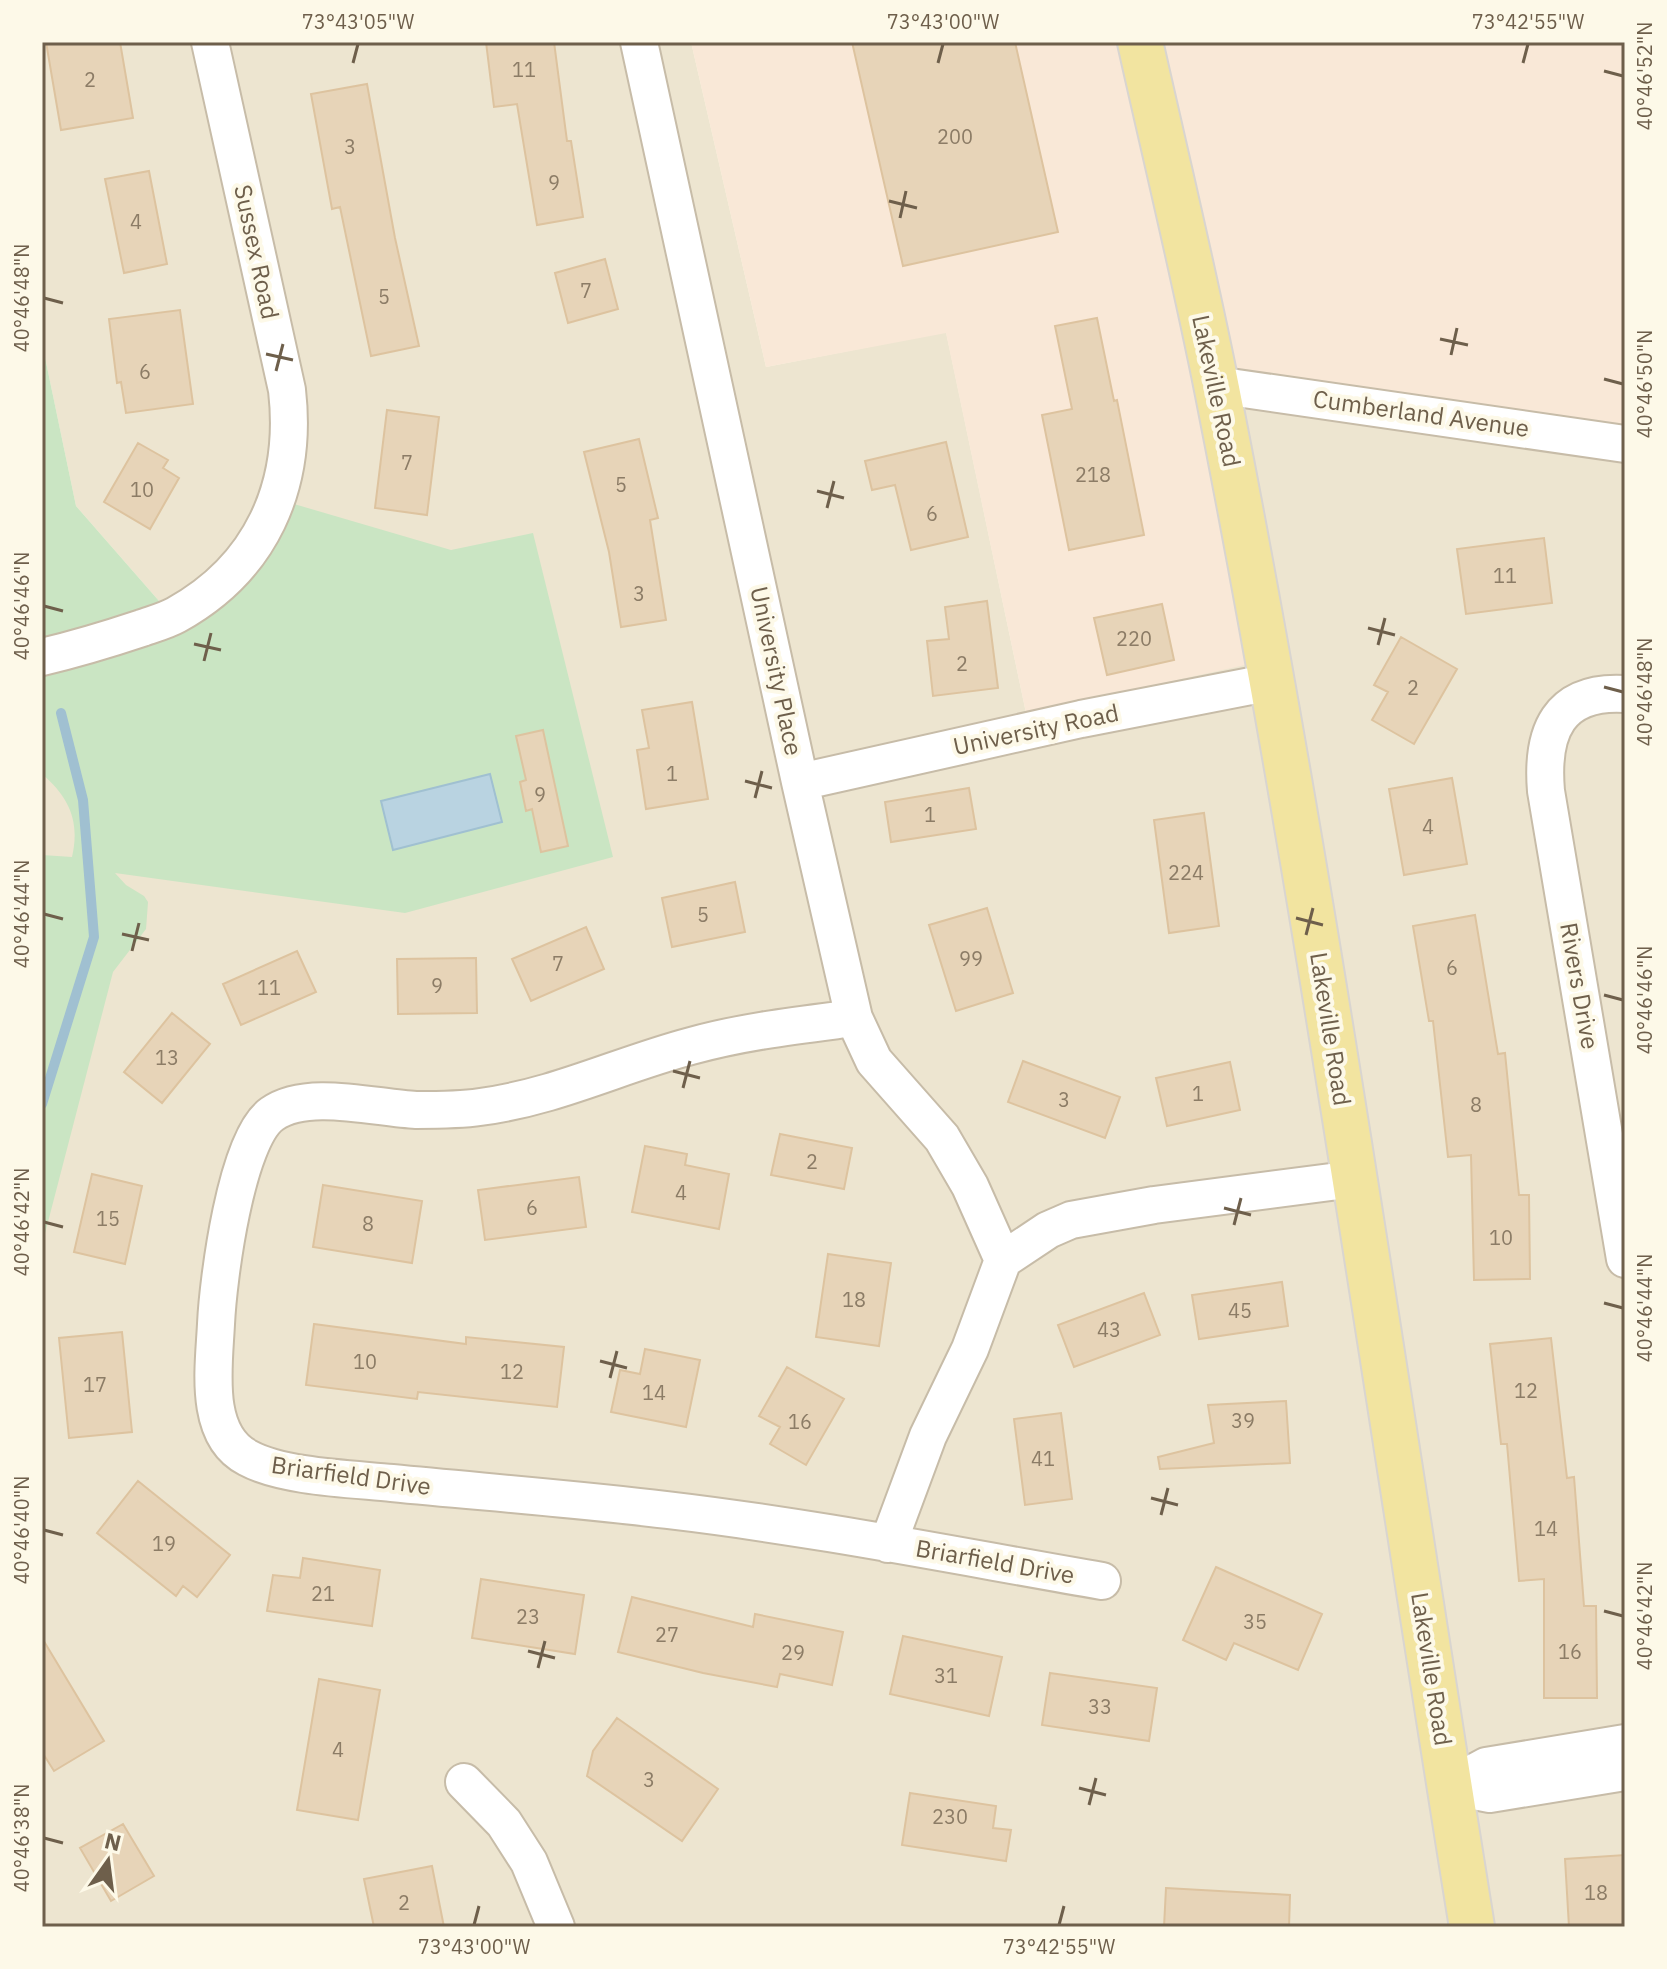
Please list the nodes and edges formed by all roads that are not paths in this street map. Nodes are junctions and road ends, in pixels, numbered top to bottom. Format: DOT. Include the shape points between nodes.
graph roads {
  1 [pos="210,42"];
  2 [pos="639,42"];
  3 [pos="1140,42"];
  4 [pos="1216,385"];
  5 [pos="1625,444"];
  6 [pos="42,657"];
  7 [pos="1272,682"];
  8 [pos="1625,694"];
  9 [pos="800,782"];
  10 [pos="854,1018"];
  11 [pos="1609,1071"];
  12 [pos="1354,1179"];
  13 [pos="1625,1259"];
  14 [pos="1003,1260"];
  15 [pos="888,1544"];
  16 [pos="1102,1581"];
  17 [pos="1625,1743"];
  18 [pos="1625,1772"];
  19 [pos="464,1782"];
  20 [pos="1449,1786"];
  21 [pos="556,1927"];
  22 [pos="1472,1927"];
  1 -- 6 [label="street, Sussex Road" via="287,390 286,471 268,525 211,593 173,617"];
  2 -- 9 [label="street, University Place"];
  3 -- 4 [label="main road, Lakeville Road"];
  4 -- 5 [label="street, Cumberland Avenue"];
  4 -- 7 [label="main road, Lakeville Road"];
  7 -- 9 [label="street, University Road"];
  7 -- 12 [label="main road, Lakeville Road"];
  8 -- 11 [label="street, Rivers Drive" via="1606,693 1571,705 1546,744 1544,767"];
  9 -- 10 [label="street, University Place"];
  10 -- 14 [label="street, University Place" via="874,1061 942,1138"];
  10 -- 15 [label="street, Briarfield Drive" via="689,1046 562,1090 478,1107 417,1110 309,1102 274,1112 251,1145 230,1218 217,1310 216,1408 224,1439 234,1449 282,1469 669,1510"];
  11 -- 13 [label="street, Rivers Drive"];
  12 -- 14 [label="street" via="1071,1220"];
  12 -- 20 [label="main road, Lakeville Road"];
  14 -- 15 [label="street, Briarfield Drive"];
  15 -- 16 [label="street, Briarfield Drive"];
  17 -- 20 [label="street" via="1486,1766"];
  18 -- 20 [label="street" via="1490,1794"];
  19 -- 21 [label="street" via="504,1823 529,1862"];
  20 -- 22 [label="main road, Lakeville Road"];
}
